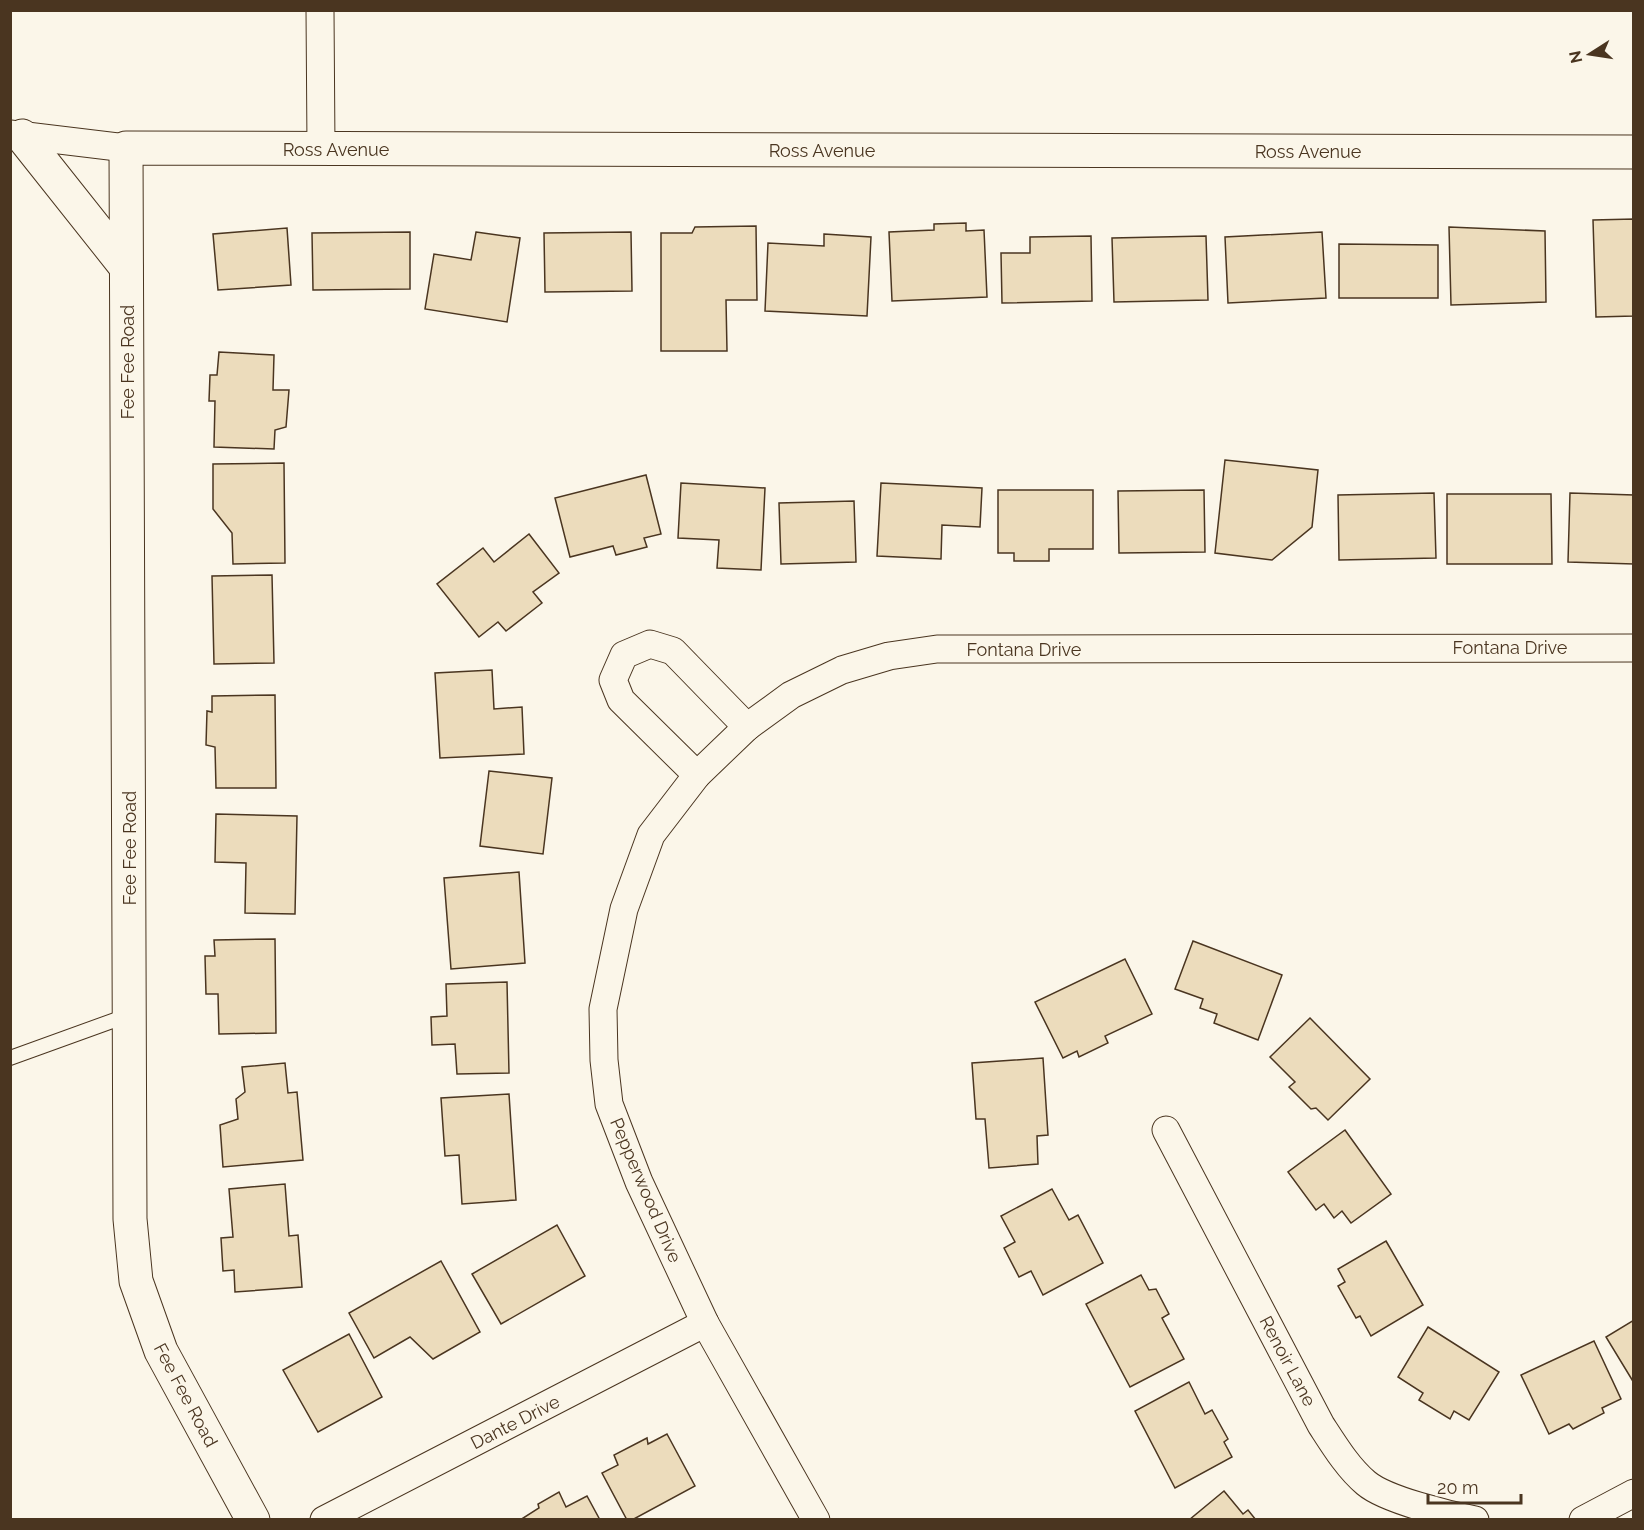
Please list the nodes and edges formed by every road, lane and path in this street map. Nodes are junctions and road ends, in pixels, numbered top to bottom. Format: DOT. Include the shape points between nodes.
graph roads {
  1 [pos="320,10"];
  2 [pos="16,135"];
  3 [pos="126,148"];
  4 [pos="321,148"];
  5 [pos="1634,152"];
  6 [pos="126,267"];
  7 [pos="1634,648"];
  8 [pos="747,727"];
  9 [pos="697,775"];
  10 [pos="129,1015"];
  11 [pos="10,1058"];
  12 [pos="1166,1130"];
  13 [pos="705,1323"];
  14 [pos="1634,1493"];
  15 [pos="253,1520"];
  16 [pos="324,1520"];
  17 [pos="816,1520"];
  18 [pos="1475,1520"];
  19 [pos="1583,1520"];
  1 -- 4 [label="street"];
  2 -- 3 [label="street, Ross Avenue"];
  2 -- 6 [label="street"];
  3 -- 4 [label="street, Ross Avenue"];
  3 -- 6 [label="street, Fee Fee Road"];
  4 -- 5 [label="street, Ross Avenue"];
  6 -- 10 [label="street, Fee Fee Road"];
  7 -- 8 [label="street, Fontana Drive" via="937,649 889,656 842,670 791,695"];
  8 -- 9 [label="street, Pepperwood Drive"];
  8 -- 9 [label="street" via="673,651 650,644 624,655 613,680 621,700"];
  9 -- 13 [label="street, Pepperwood Drive" via="651,835 624,909 603,1009 603,1053 609,1104 639,1182"];
  10 -- 11 [label="lane"];
  10 -- 15 [label="street, Fee Fee Road" via="130,1219 136,1281 161,1351"];
  12 -- 18 [label="street, Renoir Lane" via="1322,1425 1349,1465 1368,1485 1396,1498"];
  13 -- 16 [label="street, Dante Drive"];
  13 -- 17 [label="street, Pepperwood Drive"];
  14 -- 19 [label="street"];
}
